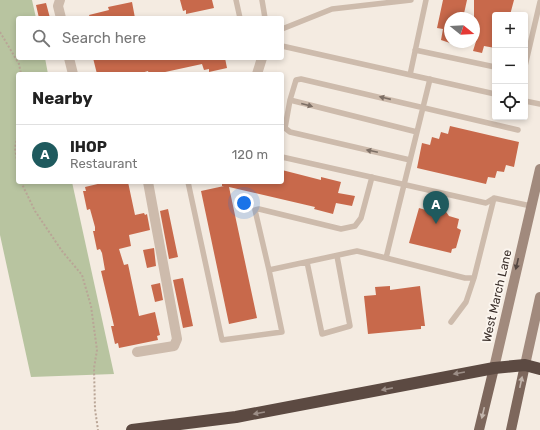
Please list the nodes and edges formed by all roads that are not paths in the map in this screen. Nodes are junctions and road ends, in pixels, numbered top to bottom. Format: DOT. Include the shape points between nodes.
graph roads {
  1 [pos="60,0"];
  2 [pos="236,0"];
  3 [pos="262,0"];
  4 [pos="411,0"];
  5 [pos="426,0"];
  6 [pos="540,2"];
  7 [pos="60,16"];
  8 [pos="240,16"];
  9 [pos="265,16"];
  10 [pos="284,28"];
  11 [pos="284,46"];
  12 [pos="415,50"];
  13 [pos="528,53"];
  14 [pos="70,60"];
  15 [pos="261,60"];
  16 [pos="492,66"];
  17 [pos="73,72"];
  18 [pos="258,72"];
  19 [pos="410,75"];
  20 [pos="430,80"];
  21 [pos="492,93"];
  22 [pos="290,100"];
  23 [pos="528,102"];
  24 [pos="540,104"];
  25 [pos="423,108"];
  26 [pos="518,130"];
  27 [pos="417,132"];
  28 [pos="284,157"];
  29 [pos="410,160"];
  30 [pos="540,169"];
  31 [pos="372,177"];
  32 [pos="148,184"];
  33 [pos="188,184"];
  34 [pos="404,184"];
  35 [pos="494,198"];
  36 [pos="531,206"];
  37 [pos="337,256"];
  38 [pos="386,258"];
  39 [pos="307,262"];
  40 [pos="269,270"];
  41 [pos="474,278"];
  42 [pos="540,297"];
  43 [pos="451,322"];
  44 [pos="137,352"];
  45 [pos="525,365"];
  46 [pos="494,368"];
  47 [pos="540,369"];
  48 [pos="132,430"];
  49 [pos="479,430"];
  50 [pos="511,430"];
  1 -- 7 [label="street" via="58,6"];
  2 -- 8 [label="lane"];
  3 -- 9 [label="lane"];
  4 -- 10 [label="lane" via="332,9"];
  5 -- 12 [label="lane"];
  6 -- 13 [label="lane"];
  11 -- 19 [label="lane"];
  12 -- 16 [label="lane"];
  12 -- 19 [label="lane"];
  14 -- 17 [label="street"];
  15 -- 18 [label="street"];
  19 -- 20 [label="lane"];
  20 -- 21 [label="lane"];
  20 -- 25 [label="lane"];
  25 -- 22 [label="lane, one-way" via="302,79 296,80"];
  22 -- 27 [label="lane, one-way"];
  29 -- 22 [label="lane, one-way" via="290,132 285,128"];
  23 -- 24 [label="lane"];
  25 -- 26 [label="lane"];
  25 -- 27 [label="lane"];
  27 -- 29 [label="lane"];
  28 -- 31 [label="lane"];
  29 -- 34 [label="lane"];
  30 -- 36 [label="main road, West March Lane"];
  31 -- 34 [label="lane"];
  31 -- 40 [label="lane" via="361,218 355,226 341,229 260,209 255,210"];
  32 -- 44 [label="street" via="177,339 174,346"];
  33 -- 40 [label="lane" via="222,340 282,332"];
  34 -- 35 [label="lane" via="486,202"];
  34 -- 38 [label="lane"];
  35 -- 36 [label="lane"];
  35 -- 41 [label="lane"];
  36 -- 46 [label="main road, West March Lane, one-way"];
  37 -- 38 [label="lane" via="357,251"];
  37 -- 39 [label="lane"];
  37 -- 39 [label="lane" via="350,326 322,334"];
  38 -- 41 [label="lane"];
  39 -- 40 [label="lane"];
  41 -- 43 [label="lane" via="466,302"];
  42 -- 45 [label="main road"];
  45 -- 46 [label="highway"];
  45 -- 47 [label="highway"];
  50 -- 45 [label="main road, one-way"];
  46 -- 48 [label="highway, one-way" via="236,417"];
  46 -- 49 [label="main road, West March Lane, one-way"];
}
